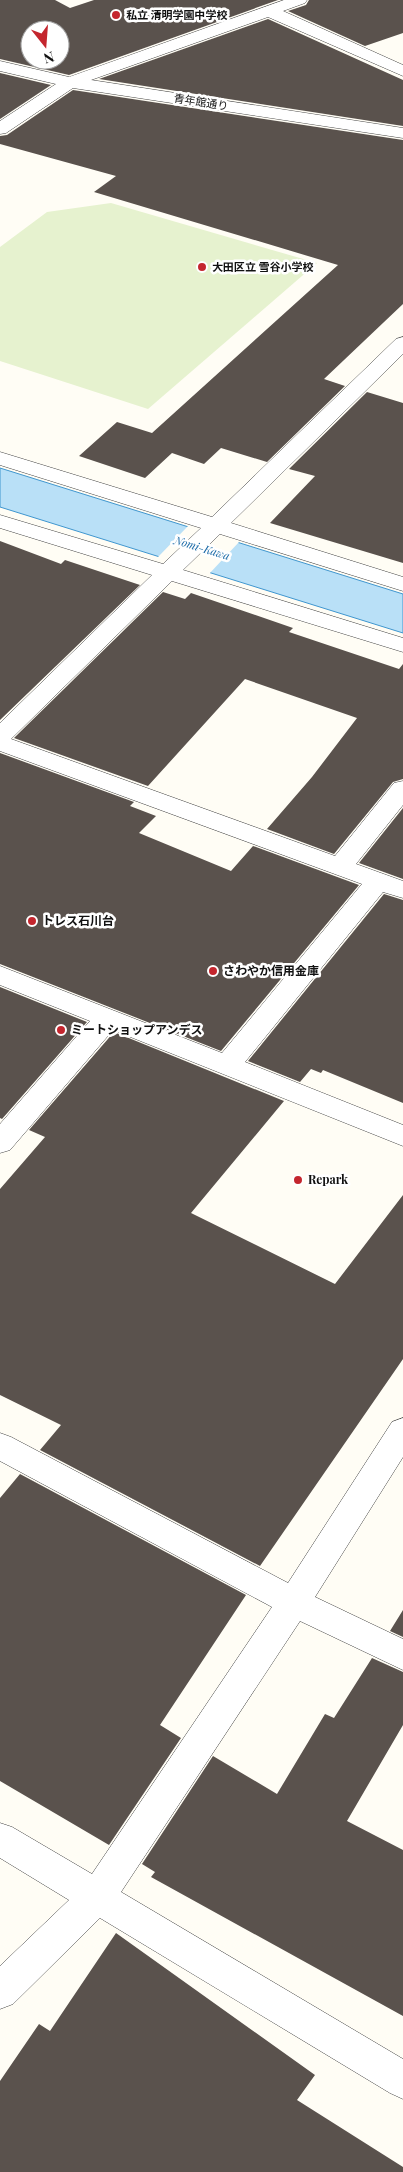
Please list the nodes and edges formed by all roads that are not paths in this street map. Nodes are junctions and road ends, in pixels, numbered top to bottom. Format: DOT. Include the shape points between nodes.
graph roads {
  1 [pos="299,0"];
  2 [pos="268,11"];
  3 [pos="0,66"];
  4 [pos="403,70"];
  5 [pos="70,82"];
  6 [pos="0,129"];
  7 [pos="403,133"];
  8 [pos="403,343"];
  9 [pos="0,458"];
  10 [pos="0,521"];
  11 [pos="213,530"];
  12 [pos="172,568"];
  13 [pos="403,584"];
  14 [pos="403,645"];
  15 [pos="0,736"];
  16 [pos="0,743"];
  17 [pos="403,789"];
  18 [pos="340,867"];
  19 [pos="378,881"];
  20 [pos="403,890"];
  21 [pos="0,975"];
  22 [pos="108,1018"];
  23 [pos="228,1065"];
  24 [pos="403,1136"];
  25 [pos="0,1142"];
  26 [pos="401,1438"];
  27 [pos="0,1446"];
  28 [pos="294,1602"];
  29 [pos="403,1655"];
  30 [pos="0,1839"];
  31 [pos="97,1897"];
  32 [pos="0,1991"];
  33 [pos="403,2080"];
  1 -- 2 [label="street"];
  2 -- 4 [label="street"];
  2 -- 5 [label="street"];
  3 -- 5 [label="street, 青年館通り"];
  5 -- 6 [label="street"];
  5 -- 7 [label="street, 青年館通り"];
  8 -- 11 [label="street"];
  9 -- 11 [label="street"];
  10 -- 12 [label="street"];
  11 -- 12 [label="street"];
  11 -- 13 [label="street"];
  12 -- 14 [label="street"];
  12 -- 15 [label="street"];
  16 -- 18 [label="street"];
  17 -- 18 [label="street"];
  18 -- 19 [label="street"];
  19 -- 20 [label="street"];
  19 -- 23 [label="street"];
  21 -- 22 [label="street"];
  22 -- 23 [label="street"];
  22 -- 25 [label="street"];
  23 -- 24 [label="street"];
  26 -- 28 [label="street"];
  27 -- 28 [label="street"];
  28 -- 29 [label="street"];
  28 -- 31 [label="street"];
  30 -- 31 [label="street"];
  31 -- 32 [label="street"];
  31 -- 33 [label="street"];
}
